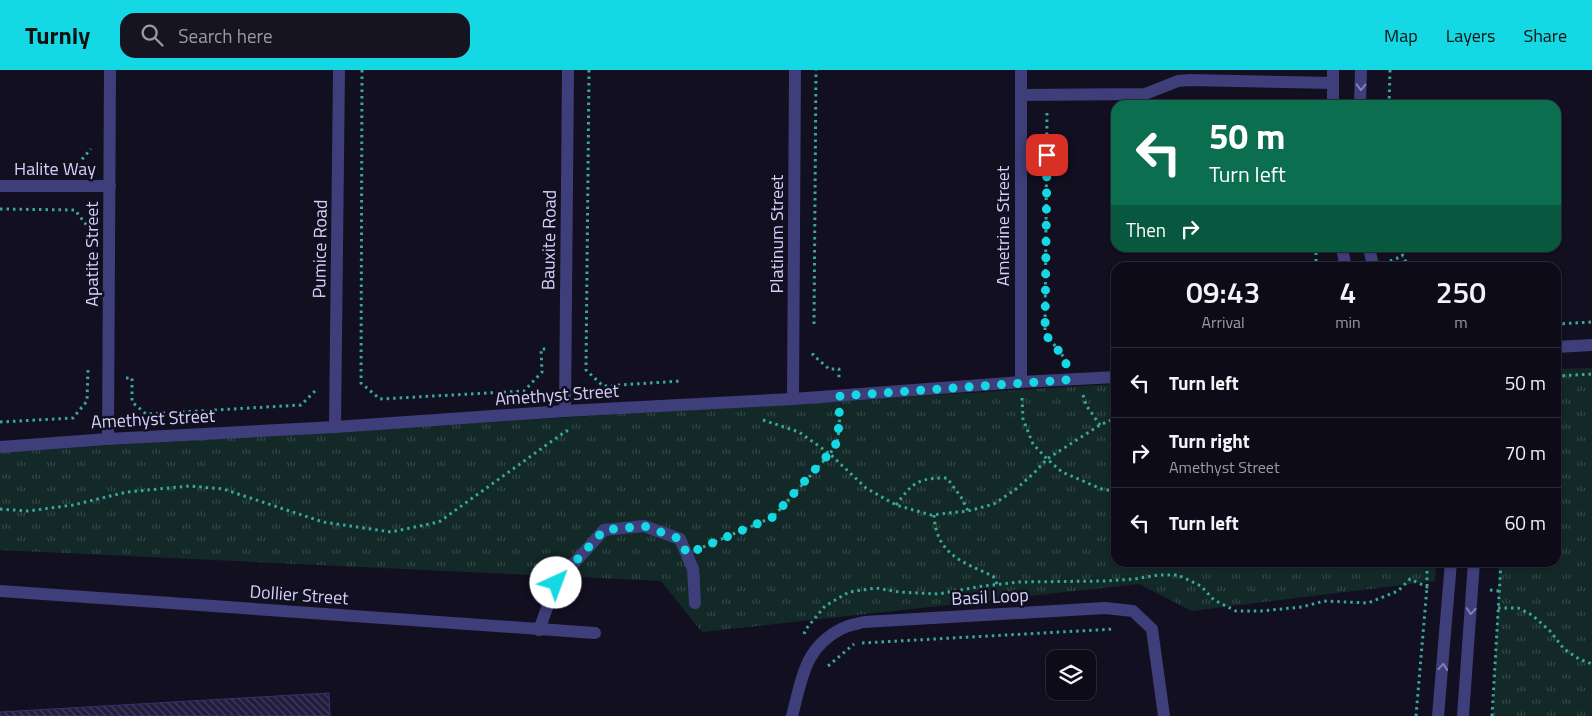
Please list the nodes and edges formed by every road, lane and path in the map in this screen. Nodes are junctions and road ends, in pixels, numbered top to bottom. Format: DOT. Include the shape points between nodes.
graph roads {
  1 [pos="110,70"];
  2 [pos="339,70"];
  3 [pos="362,70"];
  4 [pos="568,70"];
  5 [pos="589,70"];
  6 [pos="795,70"];
  7 [pos="816,70"];
  8 [pos="1021,70"];
  9 [pos="1333,70"];
  10 [pos="1361,70"];
  11 [pos="1390,70"];
  12 [pos="1333,83"];
  13 [pos="1021,95"];
  14 [pos="1048,95"];
  15 [pos="1333,100"];
  16 [pos="1360,100"];
  17 [pos="1389,100"];
  18 [pos="96,144"];
  19 [pos="0,186"];
  20 [pos="76,186"];
  21 [pos="110,186"];
  22 [pos="0,209"];
  23 [pos="75,210"];
  24 [pos="92,232"];
  25 [pos="1592,322"];
  26 [pos="1561,324"];
  27 [pos="814,326"];
  28 [pos="814,345"];
  29 [pos="1592,345"];
  30 [pos="1561,347"];
  31 [pos="565,350"];
  32 [pos="587,350"];
  33 [pos="336,359"];
  34 [pos="361,359"];
  35 [pos="88,368"];
  36 [pos="1592,374"];
  37 [pos="1561,376"];
  38 [pos="88,377"];
  39 [pos="108,378"];
  40 [pos="1111,378"];
  41 [pos="1066,380"];
  42 [pos="681,381"];
  43 [pos="1021,382"];
  44 [pos="317,388"];
  45 [pos="840,396"];
  46 [pos="793,399"];
  47 [pos="565,411"];
  48 [pos="761,419"];
  49 [pos="1111,420"];
  50 [pos="0,422"];
  51 [pos="336,428"];
  52 [pos="576,430"];
  53 [pos="108,439"];
  54 [pos="0,447"];
  55 [pos="830,454"];
  56 [pos="1046,459"];
  57 [pos="1111,490"];
  58 [pos="896,504"];
  59 [pos="0,509"];
  60 [pos="968,511"];
  61 [pos="934,515"];
  62 [pos="687,554"];
  63 [pos="1427,567"];
  64 [pos="1451,567"];
  65 [pos="1474,567"];
  66 [pos="1501,567"];
  67 [pos="997,584"];
  68 [pos="0,591"];
  69 [pos="695,603"];
  70 [pos="1498,608"];
  71 [pos="1116,629"];
  72 [pos="539,630"];
  73 [pos="595,633"];
  74 [pos="1592,664"];
  75 [pos="825,669"];
  76 [pos="792,716"];
  77 [pos="1164,716"];
  78 [pos="1416,716"];
  79 [pos="1438,716"];
  80 [pos="1463,716"];
  81 [pos="1492,716"];
  1 -- 21 [label="street, Apatite Street"];
  2 -- 33 [label="street, Pumice Road"];
  3 -- 34 [label="path"];
  4 -- 31 [label="street, Bauxite Road"];
  5 -- 32 [label="path"];
  6 -- 46 [label="street, Platinum Street"];
  7 -- 27 [label="path"];
  8 -- 13 [label="street, Ametrine Street"];
  9 -- 12 [label="street"];
  10 -- 16 [label="street, one-way"];
  11 -- 17 [label="path"];
  12 -- 14 [label="street" via="1190,80 1178,81 1145,94"];
  12 -- 15 [label="street"];
  13 -- 14 [label="street"];
  13 -- 43 [label="street, Ametrine Street"];
  14 -- 41 [label="path" via="1045,334 1066,360"];
  18 -- 20 [label="path" via="76,166"];
  19 -- 20 [label="street, Halite Way"];
  20 -- 21 [label="street, Halite Way"];
  20 -- 23 [label="path"];
  21 -- 39 [label="street, Apatite Street"];
  22 -- 23 [label="path"];
  23 -- 24 [label="path"];
  25 -- 26 [label="path"];
  28 -- 45 [label="path" via="814,355 829,369 839,369"];
  29 -- 30 [label="street"];
  31 -- 32 [label="path"];
  31 -- 34 [label="path" via="541,349 542,372 524,391 380,399 360,383"];
  31 -- 47 [label="street, Bauxite Road"];
  32 -- 42 [label="path" via="586,370 603,386"];
  33 -- 34 [label="path"];
  33 -- 51 [label="street, Pumice Road"];
  35 -- 38 [label="path"];
  36 -- 37 [label="path"];
  38 -- 39 [label="path"];
  38 -- 50 [label="path" via="87,401 73,418"];
  39 -- 44 [label="path" via="132,378 132,402 146,414 302,405"];
  39 -- 53 [label="street, Apatite Street"];
  40 -- 41 [label="street, Amethyst Street"];
  41 -- 43 [label="street, Amethyst Street"];
  43 -- 45 [label="street, Amethyst Street"];
  43 -- 56 [label="path" via="1023,419 1033,444"];
  45 -- 46 [label="street, Amethyst Street"];
  45 -- 55 [label="path" via="838,439"];
  46 -- 47 [label="street, Amethyst Street"];
  47 -- 51 [label="street, Amethyst Street"];
  48 -- 55 [label="path" via="799,432"];
  49 -- 56 [label="path"];
  51 -- 53 [label="street, Amethyst Street"];
  52 -- 59 [label="path" via="566,431 439,522 391,532 323,522 223,489 190,486 127,492 73,505 28,511"];
  53 -- 54 [label="street, Amethyst Street"];
  55 -- 58 [label="path" via="866,488"];
  55 -- 62 [label="path" via="773,517"];
  56 -- 57 [label="path" via="1062,472"];
  56 -- 60 [label="path" via="1016,489 994,504"];
  58 -- 60 [label="path" via="914,484 927,478 946,478"];
  58 -- 61 [label="path"];
  60 -- 61 [label="path"];
  61 -- 67 [label="path" via="941,543 956,558 994,576"];
  62 -- 69 [label="street" via="693,569"];
  62 -- 72 [label="street" via="680,539 644,526 604,530 556,583"];
  63 -- 78 [label="path"];
  79 -- 64 [label="street, one-way"];
  65 -- 80 [label="street, one-way"];
  66 -- 70 [label="path"];
  68 -- 72 [label="street, Dollier Street"];
  70 -- 74 [label="path" via="1518,608 1532,615 1564,649"];
  70 -- 81 [label="path"];
  71 -- 75 [label="path" via="855,643"];
  72 -- 73 [label="street, Dollier Street"];
  76 -- 77 [label="street, Basil Loop" via="807,663 821,642 843,628 864,622 1105,608 1133,611 1152,629"];
}
